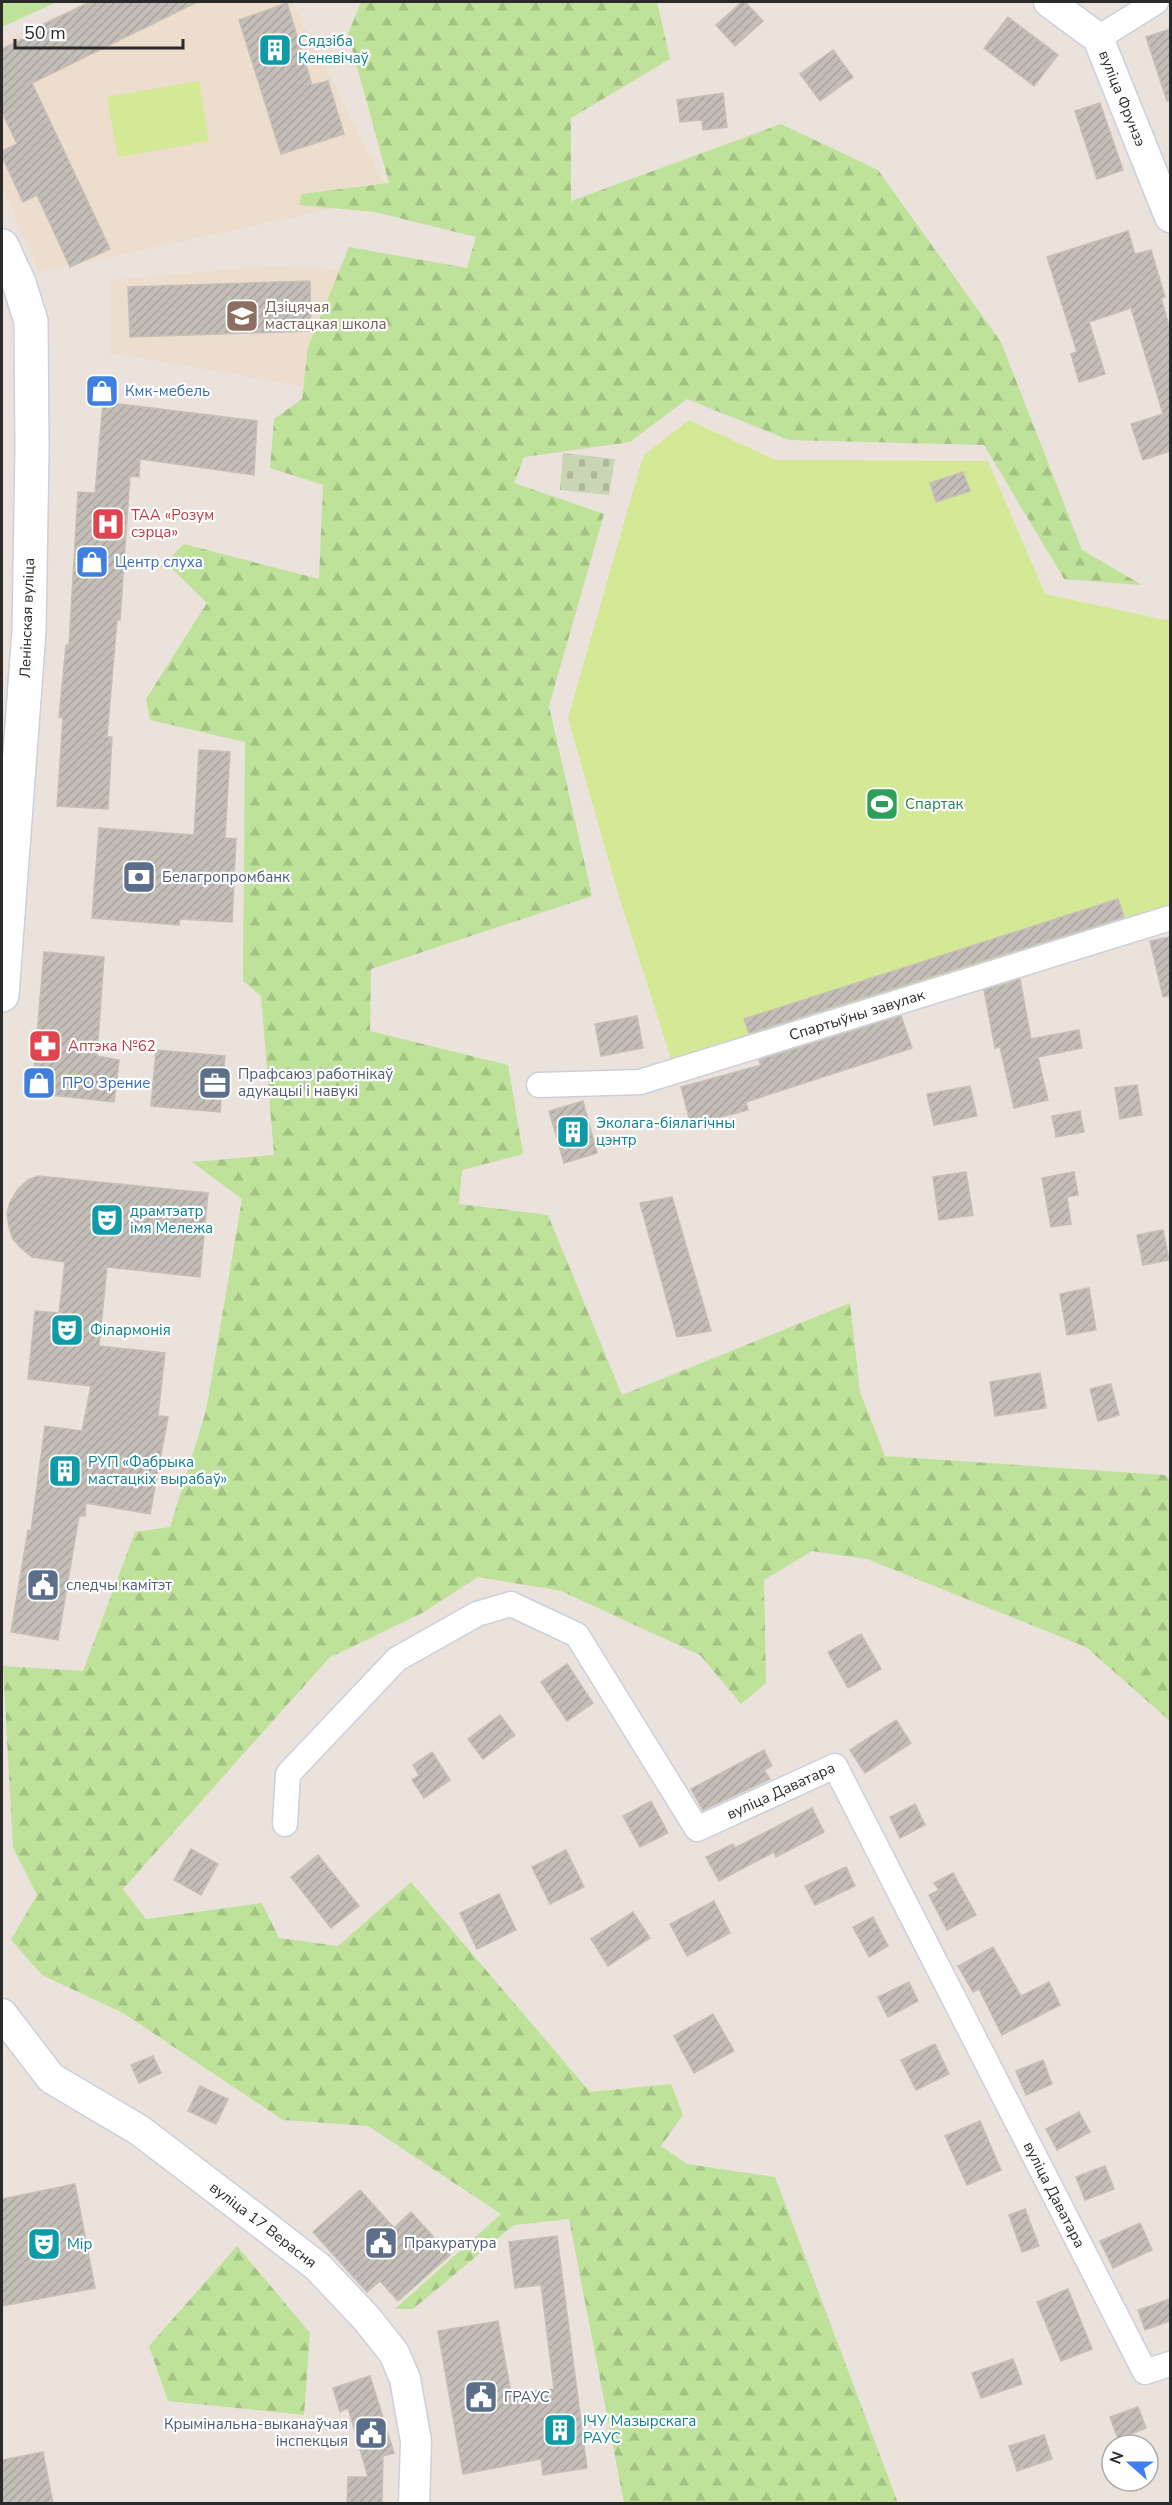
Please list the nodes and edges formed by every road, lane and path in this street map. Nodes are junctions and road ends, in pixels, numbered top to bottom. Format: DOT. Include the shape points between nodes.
graph roads {
  1 [pos="1049,2"];
  2 [pos="1156,2"];
  3 [pos="1098,38"];
  4 [pos="1170,217"];
  5 [pos="2,246"];
  6 [pos="1170,918"];
  7 [pos="2,995"];
  8 [pos="539,1084"];
  9 [pos="285,1824"];
  10 [pos="2,2014"];
  11 [pos="1170,2364"];
  12 [pos="414,2504"];
  1 -- 3 [label="street, вуліца Фрунзэ"];
  2 -- 3 [label="street"];
  3 -- 4 [label="street, вуліца Фрунзэ"];
  5 -- 7 [label="main road, Ленінская вуліца" via="31,321 32,449 29,631"];
  6 -- 8 [label="street, Спартыўны завулак" via="639,1082"];
  9 -- 11 [label="street, вуліца Даватара" via="288,1774 397,1659 477,1614 511,1604 577,1635 697,1829 835,1766 1145,2372"];
  10 -- 12 [label="street, вуліца 17 Верасня" via="51,2078 139,2130 318,2267 368,2319 394,2353 405,2379 416,2441"];
}
